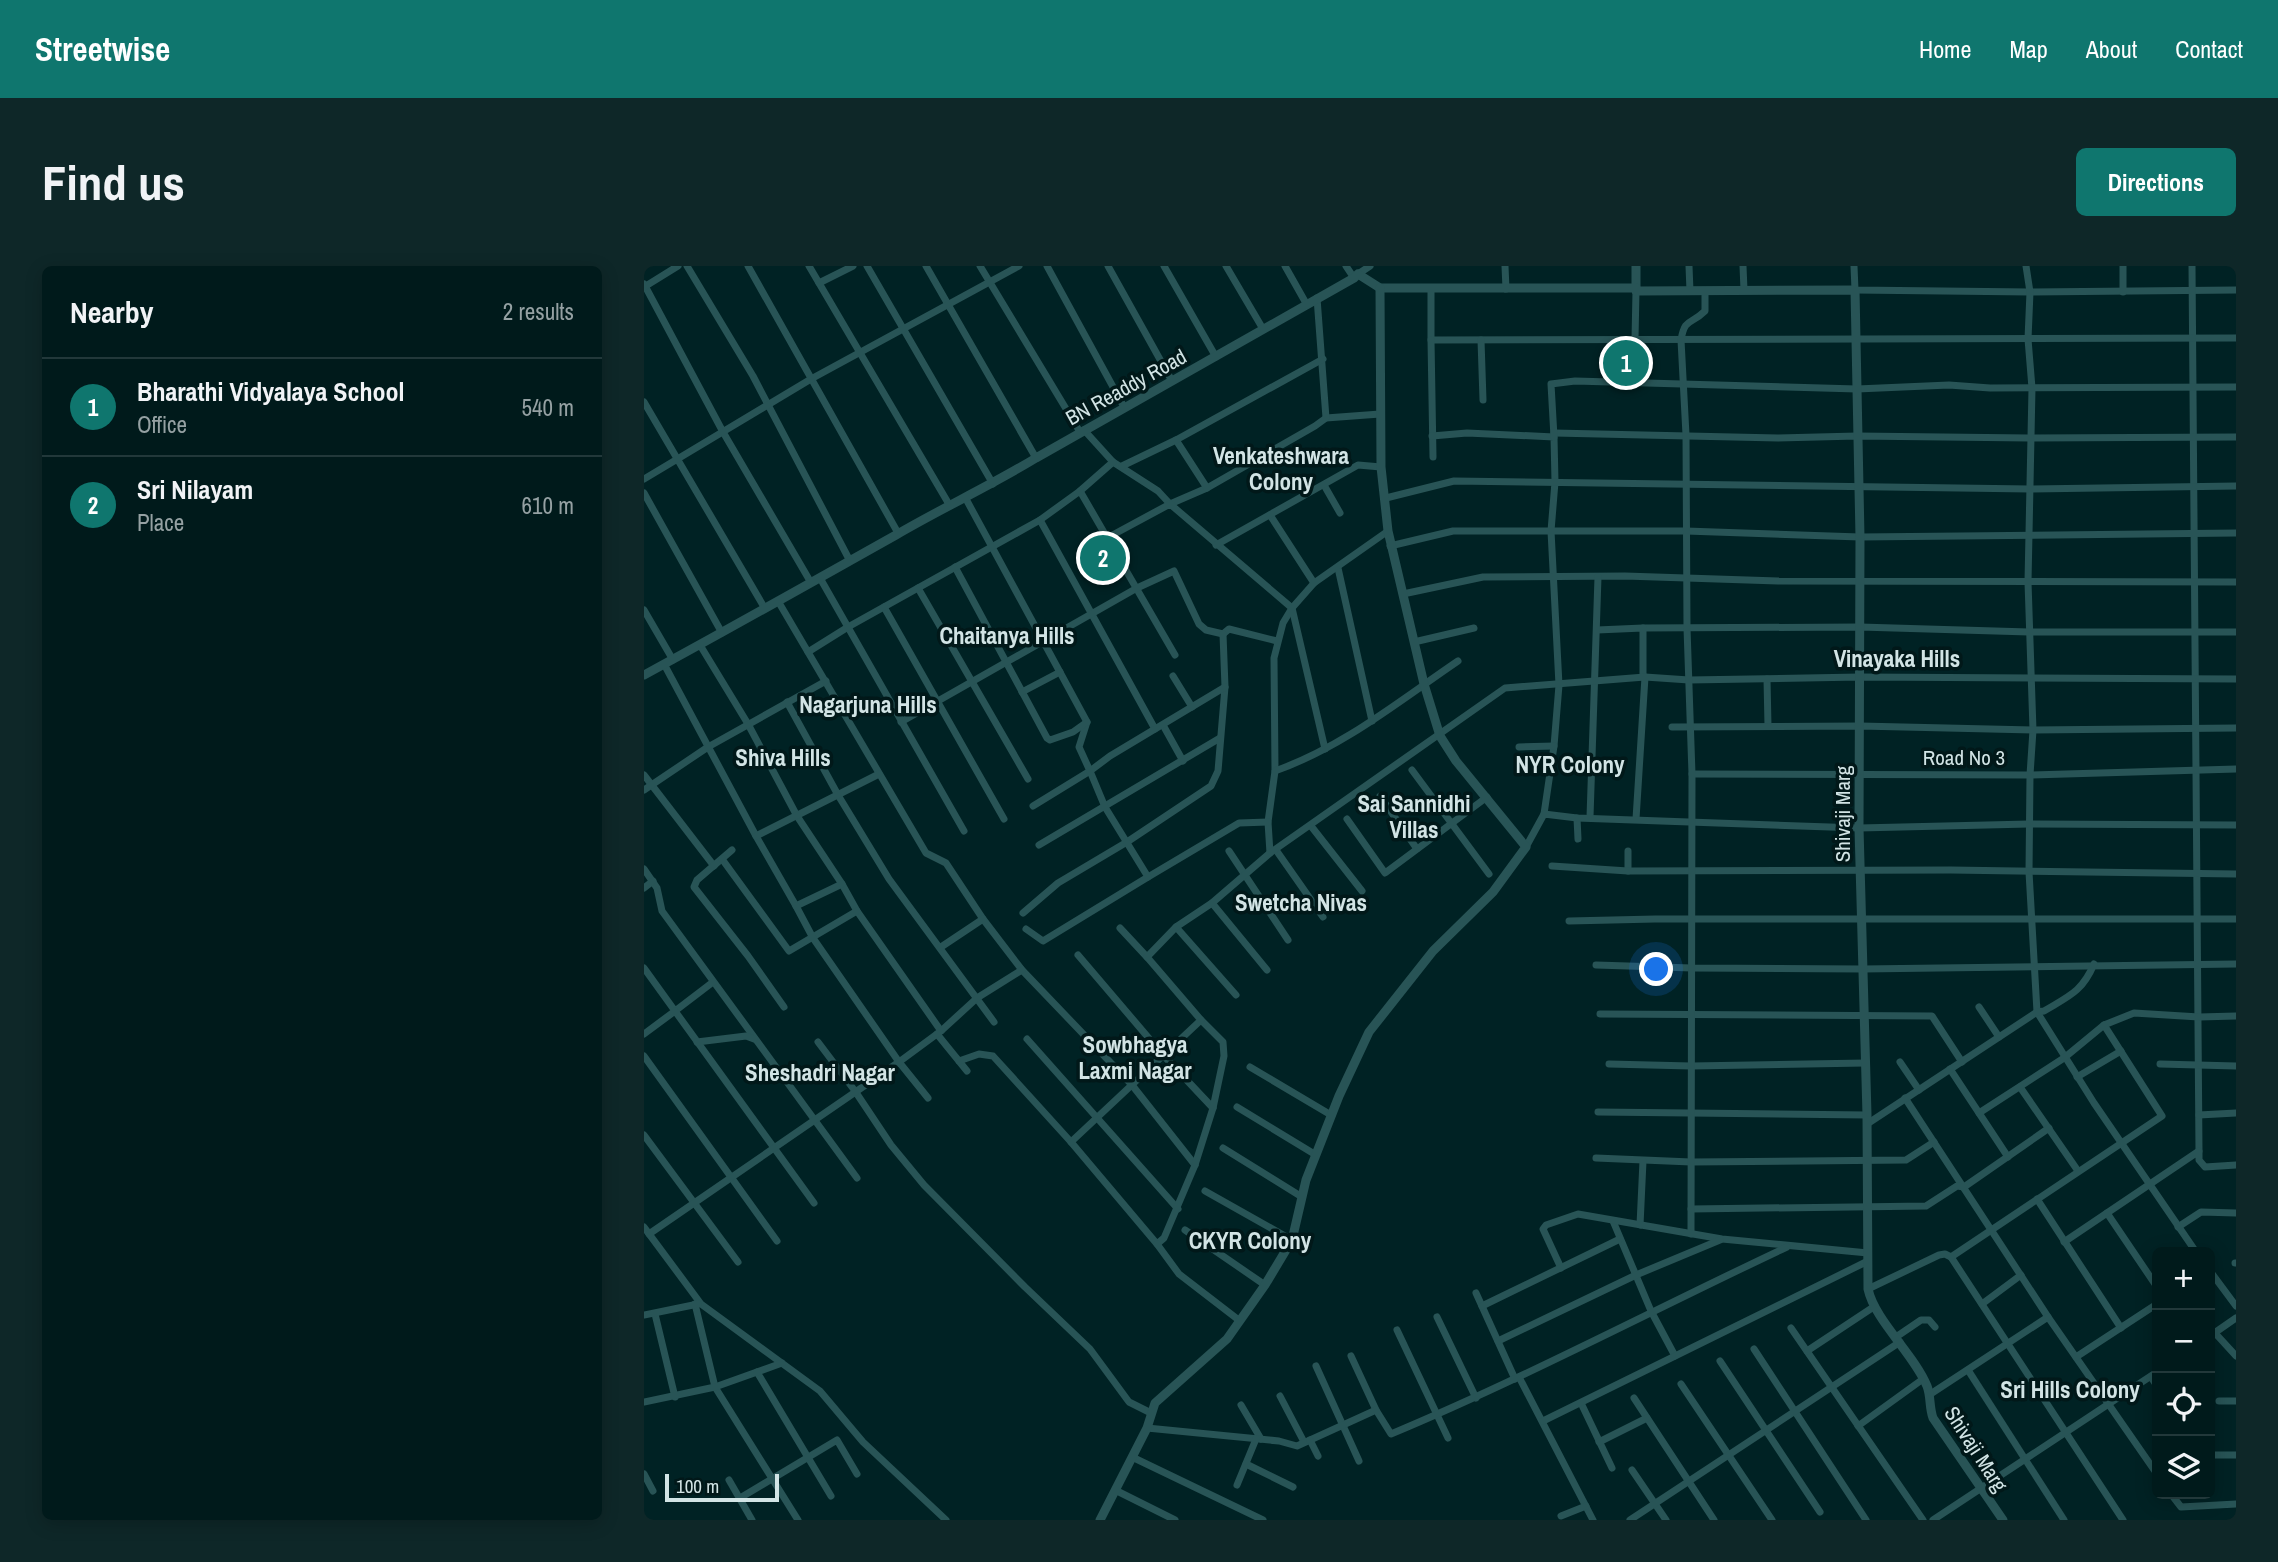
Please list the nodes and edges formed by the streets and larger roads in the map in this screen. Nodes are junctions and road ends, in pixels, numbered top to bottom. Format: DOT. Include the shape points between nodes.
graph roads {
  1 [pos="678,266"];
  2 [pos="687,266"];
  3 [pos="748,266"];
  4 [pos="810,266"];
  5 [pos="853,266"];
  6 [pos="867,266"];
  7 [pos="926,266"];
  8 [pos="980,266"];
  9 [pos="1019,266"];
  10 [pos="1047,266"];
  11 [pos="1108,266"];
  12 [pos="1164,266"];
  13 [pos="1226,266"];
  14 [pos="1284,266"];
  15 [pos="1346,266"];
  16 [pos="1370,266"];
  17 [pos="1505,266"];
  18 [pos="1636,266"];
  19 [pos="1689,266"];
  20 [pos="1743,266"];
  21 [pos="1854,266"];
  22 [pos="2026,266"];
  23 [pos="2123,266"];
  24 [pos="2192,266"];
  25 [pos="1356,276"];
  26 [pos="990,282"];
  27 [pos="819,283"];
  28 [pos="644,286"];
  29 [pos="1380,288"];
  30 [pos="1432,289"];
  31 [pos="1506,289"];
  32 [pos="1636,289"];
  33 [pos="1744,290"];
  34 [pos="1855,290"];
  35 [pos="2236,290"];
  36 [pos="1690,291"];
  37 [pos="1705,291"];
  38 [pos="2193,291"];
  39 [pos="2030,292"];
  40 [pos="2123,292"];
  41 [pos="1317,298"];
  42 [pos="949,305"];
  43 [pos="1307,305"];
  44 [pos="904,328"];
  45 [pos="1263,329"];
  46 [pos="2194,338"];
  47 [pos="2236,338"];
  48 [pos="1636,339"];
  49 [pos="1856,339"];
  50 [pos="2028,339"];
  51 [pos="1481,340"];
  52 [pos="1681,340"];
  53 [pos="1431,341"];
  54 [pos="859,352"];
  55 [pos="1216,357"];
  56 [pos="1324,359"];
  57 [pos="811,379"];
  58 [pos="1172,381"];
  59 [pos="1684,384"];
  60 [pos="2236,387"];
  61 [pos="2032,388"];
  62 [pos="2194,388"];
  63 [pos="1857,389"];
  64 [pos="1483,400"];
  65 [pos="644,402"];
  66 [pos="768,404"];
  67 [pos="1124,407"];
  68 [pos="1380,414"];
  69 [pos="1326,418"];
  70 [pos="1082,431"];
  71 [pos="723,432"];
  72 [pos="1554,435"];
  73 [pos="1686,435"];
  74 [pos="1432,436"];
  75 [pos="1857,436"];
  76 [pos="2236,437"];
  77 [pos="2194,438"];
  78 [pos="2029,439"];
  79 [pos="1176,440"];
  80 [pos="1036,457"];
  81 [pos="1433,457"];
  82 [pos="677,460"];
  83 [pos="1113,462"];
  84 [pos="1122,466"];
  85 [pos="1381,467"];
  86 [pos="644,479"];
  87 [pos="1555,482"];
  88 [pos="1685,483"];
  89 [pos="993,484"];
  90 [pos="1324,485"];
  91 [pos="1859,485"];
  92 [pos="2195,486"];
  93 [pos="2236,486"];
  94 [pos="1207,488"];
  95 [pos="2030,489"];
  96 [pos="1080,491"];
  97 [pos="644,493"];
  98 [pos="1385,498"];
  99 [pos="965,499"];
  100 [pos="1170,503"];
  101 [pos="950,506"];
  102 [pos="1340,513"];
  103 [pos="1270,515"];
  104 [pos="1040,520"];
  105 [pos="1388,530"];
  106 [pos="1551,531"];
  107 [pos="1686,531"];
  108 [pos="898,533"];
  109 [pos="2236,533"];
  110 [pos="2028,534"];
  111 [pos="2195,535"];
  112 [pos="1860,537"];
  113 [pos="1107,538"];
  114 [pos="991,545"];
  115 [pos="1216,545"];
  116 [pos="1390,546"];
  117 [pos="850,561"];
  118 [pos="955,567"];
  119 [pos="1338,568"];
  120 [pos="1598,577"];
  121 [pos="820,578"];
  122 [pos="1554,578"];
  123 [pos="1688,580"];
  124 [pos="1859,580"];
  125 [pos="2196,580"];
  126 [pos="810,581"];
  127 [pos="2028,582"];
  128 [pos="2236,582"];
  129 [pos="1314,583"];
  130 [pos="918,588"];
  131 [pos="1137,588"];
  132 [pos="1403,594"];
  133 [pos="778,601"];
  134 [pos="764,607"];
  135 [pos="884,607"];
  136 [pos="1292,608"];
  137 [pos="644,610"];
  138 [pos="1091,615"];
  139 [pos="848,627"];
  140 [pos="1860,627"];
  141 [pos="1474,628"];
  142 [pos="1643,628"];
  143 [pos="1687,628"];
  144 [pos="1597,630"];
  145 [pos="2029,632"];
  146 [pos="2236,632"];
  147 [pos="722,633"];
  148 [pos="2196,633"];
  149 [pos="1223,634"];
  150 [pos="1042,641"];
  151 [pos="1278,641"];
  152 [pos="1414,642"];
  153 [pos="700,645"];
  154 [pos="808,652"];
  155 [pos="1175,655"];
  156 [pos="1007,661"];
  157 [pos="1458,661"];
  158 [pos="669,662"];
  159 [pos="1059,672"];
  160 [pos="644,675"];
  161 [pos="1173,676"];
  162 [pos="1644,677"];
  163 [pos="1860,677"];
  164 [pos="1767,679"];
  165 [pos="2029,679"];
  166 [pos="2196,679"];
  167 [pos="2236,679"];
  168 [pos="1689,680"];
  169 [pos="826,681"];
  170 [pos="971,681"];
  171 [pos="1596,681"];
  172 [pos="1424,684"];
  173 [pos="1559,685"];
  174 [pos="1225,687"];
  175 [pos="1022,692"];
  176 [pos="936,701"];
  177 [pos="787,702"];
  178 [pos="1192,707"];
  179 [pos="1372,721"];
  180 [pos="901,722"];
  181 [pos="1087,722"];
  182 [pos="748,724"];
  183 [pos="1163,725"];
  184 [pos="1690,726"];
  185 [pos="1768,726"];
  186 [pos="1860,726"];
  187 [pos="1672,727"];
  188 [pos="2197,727"];
  189 [pos="2236,728"];
  190 [pos="1155,729"];
  191 [pos="2033,730"];
  192 [pos="1440,736"];
  193 [pos="1220,738"];
  194 [pos="708,747"];
  195 [pos="1519,747"];
  196 [pos="1554,747"];
  197 [pos="1325,749"];
  198 [pos="1183,761"];
  199 [pos="2236,769"];
  200 [pos="1412,770"];
  201 [pos="2197,770"];
  202 [pos="1090,771"];
  203 [pos="1275,771"];
  204 [pos="879,774"];
  205 [pos="1692,774"];
  206 [pos="1859,774"];
  207 [pos="644,775"];
  208 [pos="2030,775"];
  209 [pos="1028,779"];
  210 [pos="647,787"];
  211 [pos="838,795"];
  212 [pos="1380,796"];
  213 [pos="1487,797"];
  214 [pos="1033,806"];
  215 [pos="1105,807"];
  216 [pos="1544,814"];
  217 [pos="797,816"];
  218 [pos="1590,817"];
  219 [pos="1004,818"];
  220 [pos="1577,818"];
  221 [pos="1347,819"];
  222 [pos="1636,819"];
  223 [pos="1692,821"];
  224 [pos="1268,822"];
  225 [pos="1451,824"];
  226 [pos="2029,824"];
  227 [pos="2197,824"];
  228 [pos="2236,824"];
  229 [pos="1311,826"];
  230 [pos="1859,828"];
  231 [pos="964,831"];
  232 [pos="756,836"];
  233 [pos="1578,839"];
  234 [pos="1127,842"];
  235 [pos="1039,845"];
  236 [pos="1526,847"];
  237 [pos="1417,849"];
  238 [pos="732,850"];
  239 [pos="1229,851"];
  240 [pos="1628,851"];
  241 [pos="1273,852"];
  242 [pos="722,859"];
  243 [pos="714,866"];
  244 [pos="1552,866"];
  245 [pos="644,869"];
  246 [pos="1691,869"];
  247 [pos="1628,870"];
  248 [pos="1860,872"];
  249 [pos="2029,872"];
  250 [pos="1489,874"];
  251 [pos="2198,874"];
  252 [pos="2236,874"];
  253 [pos="1243,875"];
  254 [pos="1148,877"];
  255 [pos="653,881"];
  256 [pos="842,884"];
  257 [pos="644,888"];
  258 [pos="1362,891"];
  259 [pos="1212,903"];
  260 [pos="796,906"];
  261 [pos="857,911"];
  262 [pos="1023,913"];
  263 [pos="1323,917"];
  264 [pos="983,919"];
  265 [pos="2032,919"];
  266 [pos="2236,919"];
  267 [pos="1691,920"];
  268 [pos="1861,920"];
  269 [pos="2198,920"];
  270 [pos="1569,921"];
  271 [pos="1176,927"];
  272 [pos="1120,928"];
  273 [pos="1026,929"];
  274 [pos="813,938"];
  275 [pos="1288,940"];
  276 [pos="941,947"];
  277 [pos="1078,955"];
  278 [pos="1147,957"];
  279 [pos="2094,964"];
  280 [pos="2236,964"];
  281 [pos="1596,965"];
  282 [pos="2034,965"];
  283 [pos="2198,965"];
  284 [pos="644,968"];
  285 [pos="1692,968"];
  286 [pos="1863,969"];
  287 [pos="1022,970"];
  288 [pos="1267,970"];
  289 [pos="713,982"];
  290 [pos="1236,995"];
  291 [pos="976,998"];
  292 [pos="784,1007"];
  293 [pos="1979,1007"];
  294 [pos="675,1011"];
  295 [pos="2037,1012"];
  296 [pos="1600,1014"];
  297 [pos="1691,1016"];
  298 [pos="1865,1016"];
  299 [pos="2236,1016"];
  300 [pos="2199,1017"];
  301 [pos="1201,1020"];
  302 [pos="994,1022"];
  303 [pos="2104,1025"];
  304 [pos="939,1033"];
  305 [pos="644,1034"];
  306 [pos="1999,1037"];
  307 [pos="755,1039"];
  308 [pos="1027,1039"];
  309 [pos="697,1042"];
  310 [pos="818,1042"];
  311 [pos="2121,1051"];
  312 [pos="644,1056"];
  313 [pos="1164,1056"];
  314 [pos="2064,1058"];
  315 [pos="959,1061"];
  316 [pos="899,1062"];
  317 [pos="1900,1062"];
  318 [pos="1962,1062"];
  319 [pos="1865,1063"];
  320 [pos="1609,1064"];
  321 [pos="2160,1064"];
  322 [pos="1691,1066"];
  323 [pos="2199,1066"];
  324 [pos="2236,1066"];
  325 [pos="1250,1067"];
  326 [pos="1950,1069"];
  327 [pos="967,1071"];
  328 [pos="2077,1077"];
  329 [pos="1132,1085"];
  330 [pos="2021,1087"];
  331 [pos="1919,1090"];
  332 [pos="855,1091"];
  333 [pos="928,1098"];
  334 [pos="1905,1098"];
  335 [pos="1237,1107"];
  336 [pos="1213,1108"];
  337 [pos="1598,1112"];
  338 [pos="1691,1112"];
  339 [pos="2236,1113"];
  340 [pos="1979,1114"];
  341 [pos="1331,1115"];
  342 [pos="2199,1115"];
  343 [pos="1099,1117"];
  344 [pos="814,1120"];
  345 [pos="1867,1120"];
  346 [pos="2049,1128"];
  347 [pos="644,1135"];
  348 [pos="1071,1142"];
  349 [pos="1934,1142"];
  350 [pos="2122,1142"];
  351 [pos="774,1147"];
  352 [pos="1223,1148"];
  353 [pos="2199,1151"];
  354 [pos="1316,1154"];
  355 [pos="2008,1157"];
  356 [pos="1596,1158"];
  357 [pos="1643,1161"];
  358 [pos="1866,1161"];
  359 [pos="1691,1162"];
  360 [pos="1195,1165"];
  361 [pos="2236,1165"];
  362 [pos="2078,1171"];
  363 [pos="733,1178"];
  364 [pos="857,1178"];
  365 [pos="2149,1184"];
  366 [pos="1964,1187"];
  367 [pos="1205,1191"];
  368 [pos="1302,1197"];
  369 [pos="2037,1199"];
  370 [pos="693,1203"];
  371 [pos="814,1203"];
  372 [pos="1867,1207"];
  373 [pos="1178,1209"];
  374 [pos="1691,1209"];
  375 [pos="2107,1213"];
  376 [pos="2236,1213"];
  377 [pos="1613,1221"];
  378 [pos="1640,1225"];
  379 [pos="2178,1227"];
  380 [pos="1185,1230"];
  381 [pos="1991,1230"];
  382 [pos="647,1231"];
  383 [pos="1691,1234"];
  384 [pos="1620,1239"];
  385 [pos="1722,1239"];
  386 [pos="1292,1240"];
  387 [pos="777,1241"];
  388 [pos="2064,1242"];
  389 [pos="1157,1244"];
  390 [pos="1787,1247"];
  391 [pos="2192,1247"];
  392 [pos="1868,1257"];
  393 [pos="1951,1257"];
  394 [pos="738,1262"];
  395 [pos="1561,1268"];
  396 [pos="1636,1275"];
  397 [pos="2021,1275"];
  398 [pos="2215,1278"];
  399 [pos="2152,1280"];
  400 [pos="1265,1285"];
  401 [pos="1868,1289"];
  402 [pos="1476,1293"];
  403 [pos="698,1304"];
  404 [pos="1982,1304"];
  405 [pos="1875,1306"];
  406 [pos="2236,1306"];
  407 [pos="1482,1307"];
  408 [pos="2152,1307"];
  409 [pos="1651,1311"];
  410 [pos="655,1314"];
  411 [pos="644,1315"];
  412 [pos="1437,1317"];
  413 [pos="2048,1317"];
  414 [pos="2236,1318"];
  415 [pos="1240,1321"];
  416 [pos="1935,1327"];
  417 [pos="1791,1328"];
  418 [pos="2121,1328"];
  419 [pos="1397,1330"];
  420 [pos="2215,1333"];
  421 [pos="2215,1338"];
  422 [pos="1898,1339"];
  423 [pos="1498,1341"];
  424 [pos="2009,1343"];
  425 [pos="1754,1349"];
  426 [pos="1807,1351"];
  427 [pos="1351,1356"];
  428 [pos="1675,1356"];
  429 [pos="2236,1356"];
  430 [pos="2076,1357"];
  431 [pos="1720,1361"];
  432 [pos="782,1363"];
  433 [pos="1316,1366"];
  434 [pos="1968,1370"];
  435 [pos="757,1372"];
  436 [pos="2152,1375"];
  437 [pos="1517,1378"];
  438 [pos="1923,1379"];
  439 [pos="1681,1384"];
  440 [pos="715,1387"];
  441 [pos="1832,1387"];
  442 [pos="1929,1395"];
  443 [pos="1280,1396"];
  444 [pos="676,1397"];
  445 [pos="1476,1398"];
  446 [pos="1634,1398"];
  447 [pos="2218,1401"];
  448 [pos="2236,1401"];
  449 [pos="644,1402"];
  450 [pos="1581,1403"];
  451 [pos="1241,1405"];
  452 [pos="2109,1405"];
  453 [pos="1376,1410"];
  454 [pos="1795,1411"];
  455 [pos="1151,1413"];
  456 [pos="1437,1415"];
  457 [pos="1647,1418"];
  458 [pos="1543,1422"];
  459 [pos="1342,1424"];
  460 [pos="1858,1426"];
  461 [pos="1147,1429"];
  462 [pos="1765,1431"];
  463 [pos="2065,1433"];
  464 [pos="1448,1438"];
  465 [pos="1258,1439"];
  466 [pos="1307,1441"];
  467 [pos="1600,1441"];
  468 [pos="2215,1455"];
  469 [pos="2236,1455"];
  470 [pos="1318,1456"];
  471 [pos="808,1457"];
  472 [pos="1132,1457"];
  473 [pos="1730,1457"];
  474 [pos="2025,1459"];
  475 [pos="1359,1461"];
  476 [pos="1246,1464"];
  477 [pos="2152,1467"];
  478 [pos="1612,1468"];
  479 [pos="1632,1470"];
  480 [pos="644,1474"];
  481 [pos="857,1474"];
  482 [pos="772,1479"];
  483 [pos="729,1480"];
  484 [pos="1689,1481"];
  485 [pos="1237,1485"];
  486 [pos="1293,1487"];
  487 [pos="1980,1487"];
  488 [pos="1115,1490"];
  489 [pos="653,1491"];
  490 [pos="831,1496"];
  491 [pos="740,1498"];
  492 [pos="2174,1499"];
  493 [pos="1655,1504"];
  494 [pos="2236,1504"];
  495 [pos="1586,1506"];
  496 [pos="1820,1513"];
  497 [pos="1561,1516"];
  498 [pos="752,1520"];
  499 [pos="798,1520"];
  500 [pos="946,1520"];
  501 [pos="1100,1520"];
  502 [pos="1174,1520"];
  503 [pos="1263,1520"];
  504 [pos="1593,1520"];
  505 [pos="1630,1520"];
  506 [pos="1666,1520"];
  507 [pos="1714,1520"];
  508 [pos="1772,1520"];
  509 [pos="1866,1520"];
  510 [pos="1923,1520"];
  511 [pos="1933,1520"];
  512 [pos="2003,1520"];
  513 [pos="2064,1520"];
  514 [pos="2123,1520"];
  1 -- 28 [label="street"];
  2 -- 66 [label="street"];
  3 -- 57 [label="street"];
  4 -- 27 [label="street"];
  5 -- 27 [label="street"];
  6 -- 44 [label="street"];
  7 -- 42 [label="street"];
  8 -- 26 [label="street"];
  9 -- 26 [label="street"];
  10 -- 67 [label="street"];
  11 -- 58 [label="street"];
  12 -- 55 [label="street"];
  13 -- 45 [label="street"];
  14 -- 43 [label="street"];
  15 -- 25 [label="street"];
  16 -- 25 [label="street"];
  17 -- 31 [label="street"];
  18 -- 32 [label="street"];
  19 -- 36 [label="street"];
  20 -- 33 [label="street"];
  21 -- 34 [label="street"];
  22 -- 39 [label="street"];
  23 -- 40 [label="street"];
  24 -- 38 [label="street"];
  25 -- 29 [label="street"];
  25 -- 41 [label="street, BN Readdy Road"];
  26 -- 42 [label="street"];
  26 -- 70 [label="street"];
  27 -- 54 [label="street"];
  28 -- 71 [label="street"];
  29 -- 30 [label="street"];
  29 -- 68 [label="street"];
  30 -- 31 [label="street"];
  30 -- 53 [label="street"];
  31 -- 32 [label="street"];
  32 -- 36 [label="street"];
  32 -- 48 [label="street"];
  33 -- 34 [label="street"];
  33 -- 37 [label="street"];
  34 -- 39 [label="street"];
  34 -- 49 [label="street, Shivaji Marg"];
  35 -- 38 [label="street"];
  36 -- 37 [label="street"];
  37 -- 52 [label="street" via="1705,311 1683,326"];
  38 -- 40 [label="street"];
  38 -- 46 [label="street"];
  39 -- 40 [label="street"];
  39 -- 50 [label="street"];
  41 -- 43 [label="street, BN Readdy Road"];
  41 -- 56 [label="street"];
  42 -- 44 [label="street"];
  42 -- 80 [label="street"];
  43 -- 45 [label="street, BN Readdy Road"];
  44 -- 54 [label="street"];
  44 -- 89 [label="street"];
  45 -- 55 [label="street, BN Readdy Road"];
  46 -- 47 [label="street"];
  46 -- 50 [label="street"];
  46 -- 62 [label="street"];
  48 -- 51 [label="street"];
  48 -- 52 [label="street"];
  49 -- 50 [label="street"];
  49 -- 52 [label="street"];
  49 -- 63 [label="street, Shivaji Marg"];
  50 -- 61 [label="street"];
  51 -- 53 [label="street"];
  51 -- 64 [label="street"];
  52 -- 59 [label="street"];
  53 -- 74 [label="street"];
  54 -- 57 [label="street"];
  54 -- 101 [label="street"];
  55 -- 58 [label="street, BN Readdy Road"];
  56 -- 69 [label="street"];
  56 -- 79 [label="street"];
  57 -- 66 [label="street"];
  57 -- 108 [label="street"];
  58 -- 67 [label="street, BN Readdy Road"];
  59 -- 63 [label="street"];
  59 -- 72 [label="street" via="1551,384"];
  59 -- 73 [label="street"];
  60 -- 62 [label="street"];
  61 -- 62 [label="street"];
  61 -- 63 [label="street"];
  61 -- 78 [label="street"];
  62 -- 77 [label="street"];
  63 -- 75 [label="street, Shivaji Marg"];
  65 -- 82 [label="street"];
  66 -- 71 [label="street"];
  66 -- 117 [label="street"];
  67 -- 70 [label="street, BN Readdy Road"];
  68 -- 69 [label="street"];
  68 -- 85 [label="street"];
  69 -- 94 [label="street"];
  70 -- 80 [label="street, BN Readdy Road"];
  70 -- 83 [label="street"];
  71 -- 82 [label="street"];
  71 -- 126 [label="street"];
  72 -- 73 [label="street"];
  72 -- 74 [label="street"];
  72 -- 87 [label="street"];
  73 -- 75 [label="street"];
  73 -- 88 [label="street"];
  74 -- 81 [label="street"];
  75 -- 78 [label="street"];
  75 -- 91 [label="street, Shivaji Marg"];
  76 -- 77 [label="street"];
  77 -- 78 [label="street"];
  77 -- 92 [label="street"];
  78 -- 95 [label="street"];
  79 -- 84 [label="street"];
  79 -- 94 [label="street"];
  80 -- 89 [label="street, BN Readdy Road"];
  82 -- 86 [label="street"];
  82 -- 134 [label="street"];
  83 -- 84 [label="street"];
  83 -- 96 [label="street"];
  84 -- 100 [label="street"];
  85 -- 90 [label="street" via="1358,465"];
  85 -- 98 [label="street"];
  87 -- 88 [label="street"];
  87 -- 98 [label="street" via="1454,481"];
  87 -- 106 [label="street"];
  88 -- 91 [label="street"];
  88 -- 107 [label="street"];
  89 -- 99 [label="street, BN Readdy Road"];
  90 -- 102 [label="street"];
  90 -- 103 [label="street"];
  91 -- 95 [label="street"];
  91 -- 112 [label="street, Shivaji Marg"];
  92 -- 93 [label="street"];
  92 -- 95 [label="street"];
  92 -- 111 [label="street"];
  94 -- 100 [label="street"];
  95 -- 110 [label="street"];
  96 -- 104 [label="street"];
  96 -- 113 [label="street"];
  97 -- 147 [label="street"];
  98 -- 105 [label="street"];
  99 -- 101 [label="street, BN Readdy Road"];
  99 -- 114 [label="street"];
  100 -- 113 [label="street"];
  100 -- 115 [label="street"];
  101 -- 108 [label="street, BN Readdy Road"];
  103 -- 115 [label="street"];
  103 -- 129 [label="street"];
  104 -- 114 [label="street"];
  104 -- 138 [label="street"];
  105 -- 116 [label="street"];
  105 -- 119 [label="street"];
  106 -- 107 [label="street"];
  106 -- 116 [label="street" via="1453,531"];
  106 -- 122 [label="street"];
  107 -- 112 [label="street"];
  107 -- 123 [label="street"];
  108 -- 117 [label="street, BN Readdy Road"];
  109 -- 111 [label="street"];
  110 -- 111 [label="street"];
  110 -- 112 [label="street"];
  110 -- 127 [label="street"];
  111 -- 125 [label="street"];
  112 -- 124 [label="street, Shivaji Marg"];
  113 -- 131 [label="street"];
  114 -- 118 [label="street"];
  114 -- 150 [label="street"];
  115 -- 136 [label="street"];
  116 -- 132 [label="street"];
  117 -- 121 [label="street, BN Readdy Road"];
  118 -- 130 [label="street"];
  118 -- 156 [label="street"];
  119 -- 129 [label="street"];
  119 -- 179 [label="street"];
  120 -- 122 [label="street"];
  120 -- 123 [label="street"];
  120 -- 144 [label="street"];
  121 -- 126 [label="street, BN Readdy Road"];
  121 -- 139 [label="street"];
  122 -- 132 [label="street" via="1483,577"];
  122 -- 173 [label="street"];
  123 -- 124 [label="street"];
  123 -- 143 [label="street"];
  124 -- 127 [label="street"];
  124 -- 140 [label="street, Shivaji Marg"];
  125 -- 127 [label="street"];
  125 -- 128 [label="street"];
  125 -- 148 [label="street"];
  126 -- 133 [label="street, BN Readdy Road"];
  127 -- 145 [label="street"];
  129 -- 136 [label="street"];
  130 -- 135 [label="street"];
  130 -- 170 [label="street"];
  131 -- 138 [label="street"];
  131 -- 149 [label="street" via="1174,570 1199,624"];
  131 -- 155 [label="street"];
  132 -- 152 [label="street"];
  133 -- 134 [label="street, BN Readdy Road"];
  133 -- 154 [label="street"];
  134 -- 147 [label="street, BN Readdy Road"];
  135 -- 139 [label="street"];
  135 -- 176 [label="street"];
  136 -- 151 [label="street"];
  136 -- 197 [label="street"];
  137 -- 158 [label="street"];
  138 -- 150 [label="street"];
  138 -- 190 [label="street"];
  139 -- 154 [label="street"];
  139 -- 180 [label="street"];
  140 -- 143 [label="street"];
  140 -- 145 [label="street"];
  140 -- 163 [label="street, Shivaji Marg"];
  141 -- 152 [label="street"];
  142 -- 143 [label="street"];
  142 -- 144 [label="street"];
  142 -- 162 [label="street"];
  143 -- 168 [label="street"];
  144 -- 171 [label="street"];
  145 -- 148 [label="street"];
  145 -- 165 [label="street"];
  146 -- 148 [label="street"];
  147 -- 153 [label="street, BN Readdy Road"];
  148 -- 166 [label="street"];
  149 -- 151 [label="street" via="1229,629"];
  149 -- 174 [label="street"];
  150 -- 156 [label="street"];
  150 -- 159 [label="street"];
  151 -- 203 [label="street" via="1274,658"];
  152 -- 172 [label="street"];
  153 -- 158 [label="street, BN Readdy Road"];
  153 -- 182 [label="street"];
  154 -- 169 [label="street"];
  156 -- 170 [label="street"];
  156 -- 175 [label="street"];
  157 -- 172 [label="street"];
  158 -- 160 [label="street, BN Readdy Road"];
  158 -- 194 [label="street"];
  159 -- 175 [label="street"];
  159 -- 181 [label="street"];
  161 -- 178 [label="street"];
  162 -- 168 [label="street"];
  162 -- 171 [label="street"];
  162 -- 222 [label="street"];
  163 -- 164 [label="street"];
  163 -- 165 [label="street"];
  163 -- 186 [label="street, Shivaji Marg"];
  164 -- 168 [label="street"];
  164 -- 185 [label="street"];
  165 -- 166 [label="street"];
  165 -- 191 [label="street"];
  166 -- 167 [label="street"];
  166 -- 188 [label="street"];
  168 -- 184 [label="street"];
  169 -- 177 [label="street"];
  169 -- 204 [label="street"];
  170 -- 176 [label="street"];
  170 -- 209 [label="street"];
  171 -- 173 [label="street"];
  171 -- 218 [label="street"];
  172 -- 179 [label="street"];
  172 -- 192 [label="street"];
  173 -- 192 [label="street" via="1505,688"];
  173 -- 196 [label="street"];
  174 -- 178 [label="street"];
  174 -- 193 [label="street"];
  175 -- 181 [label="street" via="1050,740"];
  176 -- 180 [label="street"];
  176 -- 219 [label="street"];
  177 -- 182 [label="street"];
  177 -- 211 [label="street"];
  178 -- 183 [label="street"];
  179 -- 197 [label="street"];
  180 -- 231 [label="street"];
  181 -- 202 [label="street" via="1079,747"];
  182 -- 194 [label="street"];
  182 -- 217 [label="street"];
  183 -- 190 [label="street"];
  183 -- 198 [label="street"];
  184 -- 185 [label="street"];
  184 -- 187 [label="street"];
  184 -- 205 [label="street"];
  185 -- 186 [label="street"];
  186 -- 191 [label="street"];
  186 -- 206 [label="street, Shivaji Marg"];
  188 -- 189 [label="street"];
  188 -- 191 [label="street"];
  188 -- 201 [label="street"];
  190 -- 202 [label="street"];
  191 -- 208 [label="street"];
  192 -- 213 [label="street"];
  192 -- 229 [label="street"];
  193 -- 198 [label="street"];
  193 -- 234 [label="street" via="1218,771 1211,786"];
  194 -- 210 [label="street"];
  194 -- 232 [label="street"];
  195 -- 196 [label="street"];
  196 -- 216 [label="street"];
  197 -- 203 [label="street"];
  198 -- 215 [label="street"];
  199 -- 201 [label="street, Road No 3"];
  200 -- 225 [label="street"];
  201 -- 208 [label="street, Road No 3"];
  201 -- 227 [label="street"];
  202 -- 214 [label="street"];
  202 -- 215 [label="street"];
  203 -- 224 [label="street"];
  204 -- 211 [label="street"];
  204 -- 264 [label="street" via="926,853 946,863"];
  205 -- 206 [label="street, Road No 3"];
  205 -- 223 [label="street"];
  206 -- 208 [label="street, Road No 3"];
  206 -- 230 [label="street, Shivaji Marg"];
  207 -- 210 [label="street"];
  208 -- 226 [label="street"];
  210 -- 243 [label="street"];
  211 -- 217 [label="street"];
  211 -- 276 [label="street" via="889,879"];
  212 -- 237 [label="street"];
  213 -- 225 [label="street"];
  213 -- 236 [label="street"];
  215 -- 234 [label="street"];
  215 -- 235 [label="street"];
  216 -- 220 [label="street"];
  216 -- 236 [label="street"];
  217 -- 232 [label="street"];
  217 -- 256 [label="street"];
  218 -- 220 [label="street"];
  218 -- 222 [label="street"];
  220 -- 233 [label="street"];
  221 -- 237 [label="street" via="1385,873"];
  222 -- 223 [label="street"];
  223 -- 230 [label="street"];
  223 -- 246 [label="street"];
  224 -- 241 [label="street"];
  224 -- 254 [label="street" via="1239,823"];
  225 -- 237 [label="street"];
  225 -- 250 [label="street"];
  226 -- 227 [label="street"];
  226 -- 230 [label="street"];
  226 -- 249 [label="street"];
  227 -- 228 [label="street"];
  227 -- 251 [label="street"];
  229 -- 241 [label="street"];
  229 -- 258 [label="street"];
  230 -- 248 [label="street, Shivaji Marg"];
  232 -- 260 [label="street"];
  234 -- 254 [label="street"];
  234 -- 262 [label="street" via="1058,883"];
  236 -- 341 [label="street" via="1493,892 1433,951 1369,1032"];
  238 -- 242 [label="street"];
  239 -- 253 [label="street"];
  240 -- 247 [label="street"];
  241 -- 253 [label="street"];
  241 -- 263 [label="street"];
  242 -- 243 [label="street"];
  242 -- 274 [label="street" via="789,951"];
  243 -- 292 [label="street" via="694,887"];
  244 -- 247 [label="street"];
  245 -- 255 [label="street"];
  246 -- 247 [label="street"];
  246 -- 248 [label="street"];
  246 -- 267 [label="street"];
  248 -- 249 [label="street"];
  248 -- 268 [label="street, Shivaji Marg"];
  249 -- 251 [label="street"];
  249 -- 265 [label="street"];
  251 -- 252 [label="street"];
  251 -- 269 [label="street"];
  253 -- 259 [label="street"];
  253 -- 275 [label="street"];
  254 -- 273 [label="street" via="1043,941"];
  255 -- 257 [label="street"];
  255 -- 289 [label="street" via="662,911"];
  256 -- 260 [label="street"];
  256 -- 261 [label="street"];
  259 -- 271 [label="street"];
  259 -- 288 [label="street"];
  260 -- 274 [label="street"];
  261 -- 274 [label="street"];
  261 -- 304 [label="street"];
  264 -- 276 [label="street"];
  264 -- 287 [label="street"];
  265 -- 268 [label="street"];
  265 -- 269 [label="street"];
  265 -- 282 [label="street"];
  266 -- 269 [label="street"];
  267 -- 268 [label="street"];
  267 -- 270 [label="street"];
  267 -- 285 [label="street"];
  268 -- 286 [label="street, Shivaji Marg"];
  269 -- 283 [label="street"];
  271 -- 278 [label="street"];
  271 -- 290 [label="street"];
  272 -- 278 [label="street"];
  274 -- 316 [label="street"];
  276 -- 291 [label="street"];
  277 -- 313 [label="street"];
  278 -- 301 [label="street"];
  279 -- 282 [label="street"];
  279 -- 283 [label="street"];
  279 -- 295 [label="street" via="2080,989"];
  280 -- 283 [label="street"];
  281 -- 285 [label="street"];
  282 -- 286 [label="street"];
  282 -- 295 [label="street"];
  283 -- 300 [label="street"];
  284 -- 294 [label="street"];
  285 -- 286 [label="street"];
  285 -- 297 [label="street"];
  286 -- 298 [label="street, Shivaji Marg"];
  287 -- 291 [label="street"];
  287 -- 329 [label="street"];
  289 -- 294 [label="street"];
  289 -- 307 [label="street"];
  291 -- 302 [label="street"];
  291 -- 304 [label="street"];
  293 -- 306 [label="street"];
  294 -- 305 [label="street"];
  294 -- 309 [label="street"];
  295 -- 306 [label="street"];
  295 -- 314 [label="street"];
  296 -- 297 [label="street"];
  297 -- 298 [label="street"];
  297 -- 322 [label="street"];
  298 -- 318 [label="street" via="1931,1016"];
  298 -- 319 [label="street, Shivaji Marg"];
  299 -- 300 [label="street"];
  300 -- 303 [label="street" via="2134,1013"];
  300 -- 323 [label="street"];
  301 -- 313 [label="street"];
  301 -- 336 [label="street" via="1224,1047"];
  303 -- 311 [label="street"];
  303 -- 314 [label="street"];
  304 -- 315 [label="street"];
  304 -- 316 [label="street"];
  306 -- 318 [label="street"];
  307 -- 309 [label="street"];
  307 -- 344 [label="street"];
  308 -- 343 [label="street"];
  309 -- 351 [label="street"];
  310 -- 332 [label="street"];
  311 -- 328 [label="street"];
  311 -- 350 [label="street" via="2162,1116"];
  312 -- 363 [label="street"];
  313 -- 329 [label="street"];
  313 -- 336 [label="street"];
  314 -- 328 [label="street"];
  314 -- 330 [label="street"];
  315 -- 327 [label="street"];
  315 -- 348 [label="street" via="979,1054 993,1056"];
  316 -- 332 [label="street"];
  316 -- 333 [label="street"];
  317 -- 331 [label="street"];
  318 -- 326 [label="street"];
  319 -- 322 [label="street"];
  319 -- 345 [label="street, Shivaji Marg"];
  320 -- 322 [label="street"];
  321 -- 323 [label="street"];
  322 -- 338 [label="street"];
  323 -- 324 [label="street"];
  323 -- 342 [label="street"];
  325 -- 341 [label="street"];
  326 -- 331 [label="street"];
  326 -- 340 [label="street"];
  328 -- 350 [label="street"];
  329 -- 343 [label="street"];
  329 -- 360 [label="street"];
  330 -- 340 [label="street"];
  330 -- 346 [label="street"];
  331 -- 334 [label="street"];
  332 -- 344 [label="street"];
  332 -- 455 [label="street" via="924,1185 1090,1349 1129,1402"];
  334 -- 345 [label="street"];
  334 -- 349 [label="street"];
  335 -- 354 [label="street"];
  336 -- 360 [label="street"];
  337 -- 338 [label="street"];
  338 -- 345 [label="street"];
  338 -- 359 [label="street"];
  339 -- 342 [label="street"];
  340 -- 355 [label="street"];
  341 -- 354 [label="street"];
  342 -- 353 [label="street"];
  343 -- 348 [label="street"];
  343 -- 373 [label="street"];
  344 -- 351 [label="street"];
  344 -- 364 [label="street"];
  345 -- 358 [label="street, Shivaji Marg"];
  346 -- 355 [label="street"];
  346 -- 362 [label="street"];
  347 -- 370 [label="street"];
  348 -- 389 [label="street"];
  349 -- 358 [label="street" via="1906,1160"];
  349 -- 366 [label="street"];
  350 -- 362 [label="street"];
  350 -- 365 [label="street"];
  351 -- 363 [label="street"];
  351 -- 371 [label="street"];
  352 -- 368 [label="street"];
  353 -- 361 [label="street" via="2205,1167"];
  353 -- 365 [label="street"];
  354 -- 368 [label="street"];
  355 -- 366 [label="street"];
  356 -- 357 [label="street"];
  357 -- 359 [label="street"];
  357 -- 378 [label="street"];
  358 -- 359 [label="street"];
  358 -- 372 [label="street, Shivaji Marg"];
  359 -- 374 [label="street"];
  360 -- 373 [label="street"];
  362 -- 369 [label="street"];
  363 -- 370 [label="street"];
  363 -- 387 [label="street"];
  365 -- 375 [label="street"];
  365 -- 379 [label="street"];
  366 -- 372 [label="street" via="1957,1186 1926,1206"];
  366 -- 381 [label="street"];
  367 -- 386 [label="street"];
  368 -- 386 [label="street"];
  369 -- 381 [label="street"];
  369 -- 388 [label="street"];
  370 -- 382 [label="street"];
  370 -- 394 [label="street"];
  372 -- 374 [label="street"];
  372 -- 392 [label="street, Shivaji Marg"];
  373 -- 389 [label="street"];
  374 -- 383 [label="street"];
  375 -- 388 [label="street"];
  375 -- 399 [label="street"];
  376 -- 379 [label="street" via="2202,1212"];
  377 -- 378 [label="street"];
  377 -- 384 [label="street"];
  377 -- 395 [label="street" via="1578,1214 1546,1225 1544,1234"];
  378 -- 383 [label="street"];
  379 -- 391 [label="street"];
  380 -- 400 [label="street"];
  381 -- 393 [label="street"];
  381 -- 397 [label="street"];
  382 -- 403 [label="street"];
  383 -- 385 [label="street"];
  384 -- 395 [label="street"];
  384 -- 396 [label="street"];
  385 -- 390 [label="street"];
  385 -- 396 [label="street"];
  386 -- 400 [label="street"];
  388 -- 418 [label="street"];
  389 -- 415 [label="street" via="1179,1274"];
  390 -- 392 [label="street"];
  390 -- 409 [label="street"];
  392 -- 401 [label="street, Shivaji Marg"];
  392 -- 428 [label="street"];
  393 -- 401 [label="street" via="1939,1255"];
  393 -- 404 [label="street"];
  395 -- 407 [label="street"];
  396 -- 409 [label="street"];
  396 -- 423 [label="street"];
  397 -- 404 [label="street"];
  397 -- 413 [label="street"];
  398 -- 406 [label="street"];
  400 -- 415 [label="street"];
  401 -- 405 [label="street, Shivaji Marg"];
  402 -- 407 [label="street"];
  403 -- 410 [label="street"];
  403 -- 432 [label="street"];
  403 -- 440 [label="street"];
  404 -- 424 [label="street"];
  405 -- 422 [label="street, Shivaji Marg"];
  405 -- 426 [label="street"];
  407 -- 423 [label="street"];
  408 -- 418 [label="street"];
  409 -- 428 [label="street"];
  409 -- 437 [label="street"];
  410 -- 411 [label="street"];
  410 -- 444 [label="street"];
  412 -- 445 [label="street"];
  413 -- 424 [label="street"];
  413 -- 430 [label="street"];
  414 -- 420 [label="street"];
  415 -- 455 [label="street" via="1227,1339 1155,1403"];
  416 -- 422 [label="street" via="1929,1320 1921,1320"];
  417 -- 426 [label="street"];
  418 -- 430 [label="street"];
  419 -- 456 [label="street"];
  421 -- 429 [label="street"];
  422 -- 438 [label="street, Shivaji Marg"];
  422 -- 441 [label="street"];
  423 -- 437 [label="street"];
  424 -- 434 [label="street"];
  424 -- 463 [label="street"];
  425 -- 454 [label="street"];
  426 -- 441 [label="street"];
  427 -- 453 [label="street"];
  428 -- 450 [label="street"];
  430 -- 452 [label="street"];
  431 -- 462 [label="street"];
  432 -- 435 [label="street"];
  432 -- 500 [label="street" via="820,1391 863,1442"];
  433 -- 459 [label="street"];
  434 -- 442 [label="street"];
  434 -- 474 [label="street"];
  435 -- 440 [label="street"];
  435 -- 471 [label="street"];
  436 -- 452 [label="street"];
  437 -- 445 [label="street"];
  437 -- 458 [label="street"];
  438 -- 442 [label="street, Shivaji Marg"];
  438 -- 460 [label="street"];
  439 -- 473 [label="street"];
  440 -- 444 [label="street"];
  440 -- 482 [label="street"];
  441 -- 454 [label="street"];
  441 -- 460 [label="street"];
  442 -- 487 [label="street, Shivaji Marg" via="1933,1418"];
  443 -- 466 [label="street"];
  444 -- 449 [label="street"];
  445 -- 456 [label="street"];
  446 -- 457 [label="street"];
  447 -- 448 [label="street"];
  450 -- 458 [label="street"];
  450 -- 467 [label="street"];
  451 -- 465 [label="street"];
  452 -- 463 [label="street"];
  452 -- 477 [label="street"];
  453 -- 456 [label="street" via="1391,1434"];
  453 -- 459 [label="street"];
  454 -- 462 [label="street"];
  454 -- 509 [label="street"];
  455 -- 461 [label="street"];
  456 -- 464 [label="street"];
  457 -- 467 [label="street"];
  457 -- 484 [label="street"];
  458 -- 495 [label="street"];
  459 -- 466 [label="street"];
  459 -- 475 [label="street"];
  460 -- 510 [label="street"];
  461 -- 465 [label="street"];
  461 -- 472 [label="street"];
  462 -- 473 [label="street"];
  462 -- 496 [label="street"];
  463 -- 474 [label="street"];
  463 -- 514 [label="street"];
  465 -- 466 [label="street" via="1297,1446"];
  465 -- 476 [label="street"];
  466 -- 470 [label="street"];
  467 -- 478 [label="street"];
  468 -- 469 [label="street"];
  471 -- 481 [label="street" via="837,1440"];
  471 -- 482 [label="street"];
  471 -- 490 [label="street"];
  472 -- 488 [label="street"];
  472 -- 503 [label="street"];
  473 -- 484 [label="street"];
  473 -- 508 [label="street"];
  474 -- 487 [label="street"];
  474 -- 513 [label="street"];
  476 -- 485 [label="street"];
  476 -- 486 [label="street"];
  479 -- 493 [label="street"];
  480 -- 489 [label="street"];
  482 -- 491 [label="street"];
  482 -- 499 [label="street"];
  483 -- 491 [label="street"];
  484 -- 493 [label="street"];
  484 -- 507 [label="street"];
  487 -- 511 [label="street"];
  487 -- 512 [label="street, Shivaji Marg"];
  488 -- 501 [label="street"];
  488 -- 502 [label="street"];
  491 -- 498 [label="street"];
  492 -- 494 [label="street" via="2180,1507"];
  493 -- 505 [label="street"];
  493 -- 506 [label="street"];
  495 -- 497 [label="street"];
  495 -- 504 [label="street"];
}
